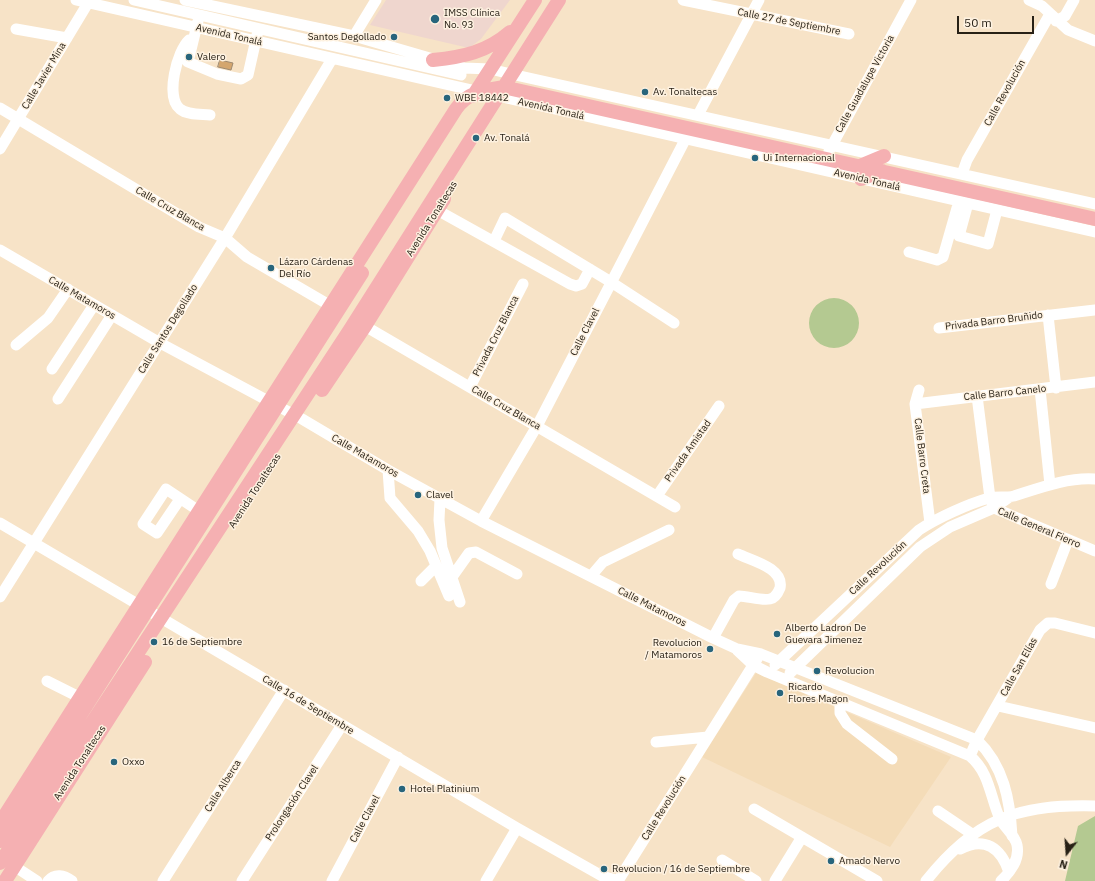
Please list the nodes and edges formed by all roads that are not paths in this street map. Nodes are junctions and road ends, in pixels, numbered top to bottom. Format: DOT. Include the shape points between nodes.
graph roads {
  1 [pos="76,0"];
  2 [pos="134,0"];
  3 [pos="185,0"];
  4 [pos="376,0"];
  5 [pos="535,0"];
  6 [pos="559,0"];
  7 [pos="683,0"];
  8 [pos="759,0"];
  9 [pos="911,0"];
  10 [pos="1029,0"];
  11 [pos="1074,0"];
  12 [pos="88,3"];
  13 [pos="226,4"];
  14 [pos="201,9"];
  15 [pos="751,15"];
  16 [pos="262,17"];
  17 [pos="1053,17"];
  18 [pos="524,20"];
  19 [pos="16,28"];
  20 [pos="259,29"];
  21 [pos="196,31"];
  22 [pos="849,34"];
  23 [pos="354,36"];
  24 [pos="67,38"];
  25 [pos="255,42"];
  26 [pos="1095,42"];
  27 [pos="332,59"];
  28 [pos="433,60"];
  29 [pos="490,69"];
  30 [pos="511,74"];
  31 [pos="461,75"];
  32 [pos="476,92"];
  33 [pos="500,92"];
  34 [pos="0,108"];
  35 [pos="698,115"];
  36 [pos="210,116"];
  37 [pos="18,120"];
  38 [pos="685,140"];
  39 [pos="832,145"];
  40 [pos="0,149"];
  41 [pos="884,156"];
  42 [pos="824,164"];
  43 [pos="860,173"];
  44 [pos="962,174"];
  45 [pos="964,202"];
  46 [pos="1095,204"];
  47 [pos="437,210"];
  48 [pos="997,210"];
  49 [pos="1095,219"];
  50 [pos="1095,232"];
  51 [pos="225,238"];
  52 [pos="494,241"];
  53 [pos="0,250"];
  54 [pos="909,252"];
  55 [pos="590,269"];
  56 [pos="611,282"];
  57 [pos="523,284"];
  58 [pos="68,289"];
  59 [pos="94,305"];
  60 [pos="334,308"];
  61 [pos="1095,310"];
  62 [pos="112,315"];
  63 [pos="1048,315"];
  64 [pos="361,323"];
  65 [pos="674,323"];
  66 [pos="939,328"];
  67 [pos="160,343"];
  68 [pos="16,345"];
  69 [pos="52,369"];
  70 [pos="1095,382"];
  71 [pos="470,387"];
  72 [pos="1056,388"];
  73 [pos="1040,389"];
  74 [pos="919,390"];
  75 [pos="977,396"];
  76 [pos="58,399"];
  77 [pos="273,404"];
  78 [pos="915,404"];
  79 [pos="719,406"];
  80 [pos="298,417"];
  81 [pos="537,426"];
  82 [pos="388,470"];
  83 [pos="1095,479"];
  84 [pos="1050,485"];
  85 [pos="657,496"];
  86 [pos="180,499"];
  87 [pos="440,499"];
  88 [pos="992,503"];
  89 [pos="675,507"];
  90 [pos="199,511"];
  91 [pos="480,521"];
  92 [pos="0,523"];
  93 [pos="930,523"];
  94 [pos="669,530"];
  95 [pos="1068,540"];
  96 [pos="33,543"];
  97 [pos="1095,551"];
  98 [pos="738,554"];
  99 [pos="436,566"];
  100 [pos="517,574"];
  101 [pos="591,576"];
  102 [pos="452,577"];
  103 [pos="421,581"];
  104 [pos="1051,584"];
  105 [pos="448,596"];
  106 [pos="0,597"];
  107 [pos="460,602"];
  108 [pos="144,608"];
  109 [pos="166,620"];
  110 [pos="1095,633"];
  111 [pos="713,638"];
  112 [pos="737,649"];
  113 [pos="761,654"];
  114 [pos="779,661"];
  115 [pos="753,665"];
  116 [pos="795,668"];
  117 [pos="768,672"];
  118 [pos="784,679"];
  119 [pos="48,681"];
  120 [pos="284,690"];
  121 [pos="79,697"];
  122 [pos="840,701"];
  123 [pos="998,706"];
  124 [pos="342,725"];
  125 [pos="1095,728"];
  126 [pos="708,737"];
  127 [pos="977,740"];
  128 [pos="656,742"];
  129 [pos="970,756"];
  130 [pos="398,757"];
  131 [pos="892,759"];
  132 [pos="1095,806"];
  133 [pos="754,809"];
  134 [pos="938,811"];
  135 [pos="1006,818"];
  136 [pos="0,823"];
  137 [pos="517,828"];
  138 [pos="972,834"];
  139 [pos="802,838"];
  140 [pos="0,841"];
  141 [pos="722,860"];
  142 [pos="4,861"];
  143 [pos="940,863"];
  144 [pos="1010,872"];
  145 [pos="5,881"];
  146 [pos="37,881"];
  147 [pos="48,881"];
  148 [pos="72,881"];
  149 [pos="163,881"];
  150 [pos="242,881"];
  151 [pos="332,881"];
  152 [pos="486,881"];
  153 [pos="619,881"];
  154 [pos="756,881"];
  155 [pos="775,881"];
  156 [pos="877,881"];
  157 [pos="926,881"];
  158 [pos="1001,881"];
  1 -- 12 [label="street, Avenida Tonalá"];
  2 -- 14 [label="street"];
  3 -- 14 [label="street"];
  4 -- 23 [label="street"];
  5 -- 18 [label="main road"];
  6 -- 30 [label="main road, Avenida Tonaltecas"];
  7 -- 15 [label="street, Calle 27 de Septiembre"];
  8 -- 15 [label="street"];
  9 -- 39 [label="street, Calle Guadalupe Victoria"];
  10 -- 17 [label="street" via="1042,6"];
  11 -- 17 [label="street, Calle Revolución" via="1065,16"];
  12 -- 21 [label="street, Avenida Tonalá"];
  12 -- 24 [label="street, Calle Javier Mina"];
  13 -- 14 [label="street"];
  13 -- 16 [label="street"];
  14 -- 20 [label="street"];
  14 -- 21 [label="street"];
  15 -- 22 [label="street, Calle 27 de Septiembre"];
  15 -- 35 [label="street"];
  16 -- 20 [label="street"];
  16 -- 23 [label="street"];
  17 -- 26 [label="street" via="1068,30"];
  17 -- 44 [label="street, Calle Revolución" via="967,160"];
  18 -- 28 [label="main road" via="503,38 482,50 462,57"];
  18 -- 29 [label="main road"];
  19 -- 24 [label="street"];
  20 -- 25 [label="street"];
  20 -- 31 [label="street"];
  21 -- 25 [label="street, Avenida Tonalá"];
  21 -- 25 [label="street" via="188,62 217,74 241,79 248,75"];
  21 -- 36 [label="street" via="185,44 178,59 173,79 174,100 180,109"];
  23 -- 28 [label="street"];
  24 -- 37 [label="street, Calle Javier Mina"];
  25 -- 27 [label="street, Avenida Tonalá"];
  27 -- 32 [label="street, Avenida Tonalá"];
  27 -- 51 [label="street, Calle Santos Degollado"];
  28 -- 29 [label="street" via="464,68"];
  29 -- 30 [label="street"];
  29 -- 32 [label="main road"];
  29 -- 33 [label="main road"];
  30 -- 33 [label="main road, Avenida Tonaltecas"];
  30 -- 35 [label="street"];
  32 -- 33 [label="main road, Avenida Tonalá"];
  32 -- 60 [label="main road" via="464,99 456,109"];
  33 -- 38 [label="street, Avenida Tonalá"];
  33 -- 42 [label="main road, Avenida Tonalá"];
  33 -- 47 [label="main road, Avenida Tonaltecas" via="492,122"];
  33 -- 64 [label="main road, Avenida Tonaltecas"];
  34 -- 37 [label="street, Calle Cruz Blanca"];
  35 -- 39 [label="street"];
  37 -- 40 [label="street, Calle Javier Mina"];
  37 -- 51 [label="street, Calle Cruz Blanca" via="199,227"];
  38 -- 42 [label="street, Avenida Tonalá"];
  38 -- 56 [label="street, Calle Clavel"];
  39 -- 41 [label="street"];
  39 -- 42 [label="street, Calle Guadalupe Victoria"];
  41 -- 43 [label="main road"];
  41 -- 44 [label="street"];
  42 -- 43 [label="main road, Avenida Tonalá"];
  43 -- 45 [label="street, Avenida Tonalá"];
  43 -- 49 [label="main road, Avenida Tonalá" via="882,171"];
  44 -- 46 [label="street"];
  45 -- 48 [label="street, Avenida Tonalá"];
  45 -- 48 [label="street" via="959,236 988,244"];
  45 -- 54 [label="street" via="943,257 937,260"];
  47 -- 52 [label="street"];
  47 -- 64 [label="main road, Avenida Tonaltecas"];
  48 -- 50 [label="street, Avenida Tonalá"];
  51 -- 60 [label="street, Calle Cruz Blanca" via="247,257"];
  51 -- 67 [label="street, Calle Santos Degollado"];
  52 -- 55 [label="street" via="576,286 582,284"];
  52 -- 55 [label="street" via="506,218"];
  53 -- 58 [label="street, Calle Matamoros"];
  55 -- 56 [label="street"];
  56 -- 65 [label="street"];
  56 -- 81 [label="street, Calle Clavel"];
  57 -- 71 [label="street, Privada Cruz Blanca"];
  58 -- 59 [label="street, Calle Matamoros"];
  58 -- 68 [label="street" via="48,318"];
  59 -- 62 [label="street, Calle Matamoros"];
  59 -- 69 [label="street"];
  60 -- 77 [label="main road"];
  61 -- 63 [label="street, Privada Barro Bruñido"];
  62 -- 67 [label="street, Calle Matamoros"];
  62 -- 76 [label="street"];
  63 -- 66 [label="street, Privada Barro Bruñido"];
  63 -- 72 [label="street"];
  64 -- 71 [label="street, Calle Cruz Blanca"];
  64 -- 80 [label="main road, Avenida Tonaltecas"];
  67 -- 77 [label="street, Calle Matamoros"];
  67 -- 96 [label="street, Calle Santos Degollado"];
  70 -- 72 [label="street, Calle Barro Canelo"];
  71 -- 81 [label="street, Calle Cruz Blanca"];
  72 -- 73 [label="street, Calle Barro Canelo"];
  73 -- 75 [label="street, Calle Barro Canelo"];
  73 -- 84 [label="street"];
  74 -- 78 [label="street, Calle Barro Creta"];
  75 -- 78 [label="street, Calle Barro Canelo"];
  75 -- 88 [label="street"];
  77 -- 80 [label="street, Calle Matamoros"];
  77 -- 90 [label="main road"];
  77 -- 108 [label="main road"];
  78 -- 93 [label="street, Calle Barro Creta"];
  79 -- 85 [label="street, Privada Amistad"];
  80 -- 82 [label="street, Calle Matamoros"];
  80 -- 109 [label="main road, Avenida Tonaltecas"];
  81 -- 85 [label="street, Calle Cruz Blanca"];
  81 -- 91 [label="street, Calle Clavel"];
  82 -- 87 [label="street, Calle Matamoros"];
  82 -- 99 [label="street" via="390,498 418,531"];
  83 -- 84 [label="street, Calle Revolución" via="1083,478"];
  84 -- 88 [label="street, Calle Revolución"];
  85 -- 89 [label="street"];
  86 -- 90 [label="street"];
  87 -- 91 [label="street, Calle Matamoros"];
  87 -- 102 [label="street" via="442,548"];
  88 -- 93 [label="street, Calle Revolución"];
  88 -- 95 [label="street, Calle General Fierro"];
  88 -- 116 [label="street, Calle Revolución" via="925,543"];
  90 -- 108 [label="main road"];
  91 -- 101 [label="street, Calle Matamoros"];
  92 -- 96 [label="street, Calle 16 de Septiembre"];
  93 -- 114 [label="street, Calle Revolución" via="918,530"];
  94 -- 101 [label="street" via="608,559"];
  95 -- 97 [label="street, Calle General Fierro"];
  95 -- 104 [label="street"];
  96 -- 106 [label="street, Calle Santos Degollado"];
  96 -- 108 [label="street, Calle 16 de Septiembre"];
  98 -- 111 [label="street" via="776,572 780,580 780,589 776,596 769,599 739,596 734,600"];
  99 -- 103 [label="street"];
  99 -- 105 [label="street"];
  100 -- 102 [label="street" via="476,552 466,556"];
  101 -- 111 [label="street, Calle Matamoros"];
  102 -- 107 [label="street"];
  108 -- 109 [label="street, Calle 16 de Septiembre"];
  108 -- 121 [label="main road"];
  108 -- 140 [label="main road"];
  109 -- 120 [label="street, Calle 16 de Septiembre"];
  109 -- 142 [label="main road, Avenida Tonaltecas"];
  110 -- 123 [label="street, Calle San Elías" via="1048,623 1040,630"];
  111 -- 112 [label="street, Calle Matamoros"];
  112 -- 113 [label="street, Calle Matamoros"];
  112 -- 115 [label="street, Calle Matamoros"];
  113 -- 114 [label="street, Calle Matamoros"];
  113 -- 115 [label="street, Calle Revolución"];
  114 -- 116 [label="street, Calle Matamoros"];
  114 -- 117 [label="street, Calle Revolución"];
  115 -- 117 [label="street, Calle Matamoros"];
  115 -- 126 [label="street, Calle Revolución"];
  116 -- 118 [label="street, Calle Revolución"];
  116 -- 127 [label="street, Calle Matamoros"];
  117 -- 118 [label="street, Calle Matamoros"];
  118 -- 122 [label="street, Calle Matamoros"];
  119 -- 121 [label="street"];
  120 -- 124 [label="street, Calle 16 de Septiembre"];
  120 -- 149 [label="street, Calle Alberca"];
  121 -- 136 [label="main road"];
  122 -- 129 [label="street, Calle Matamoros"];
  122 -- 131 [label="street" via="840,713 847,724"];
  123 -- 125 [label="street"];
  123 -- 127 [label="street, Calle San Elías"];
  124 -- 130 [label="street, Calle 16 de Septiembre"];
  124 -- 150 [label="street, Prolongación Clavel"];
  126 -- 128 [label="street"];
  126 -- 153 [label="street, Calle Revolución"];
  127 -- 129 [label="street, Calle San Elías"];
  127 -- 135 [label="street, Calle Matamoros" via="988,750 1000,771 1010,801"];
  129 -- 135 [label="street, Calle Matamoros" via="979,763"];
  130 -- 137 [label="street, Calle 16 de Septiembre"];
  130 -- 151 [label="street, Calle Clavel"];
  132 -- 135 [label="street" via="1035,808"];
  133 -- 139 [label="street"];
  134 -- 138 [label="street"];
  135 -- 138 [label="street"];
  135 -- 144 [label="street" via="1017,846 1016,860"];
  137 -- 152 [label="street"];
  137 -- 153 [label="street, Calle 16 de Septiembre" via="602,876"];
  138 -- 143 [label="street"];
  139 -- 155 [label="street"];
  139 -- 156 [label="street"];
  141 -- 154 [label="street"];
  142 -- 145 [label="main road, Avenida Tonaltecas"];
  142 -- 146 [label="street"];
  143 -- 144 [label="street" via="965,846 985,844 1001,854"];
  143 -- 157 [label="street"];
  144 -- 158 [label="street"];
  147 -- 148 [label="street" via="56,875 65,876"];
}
